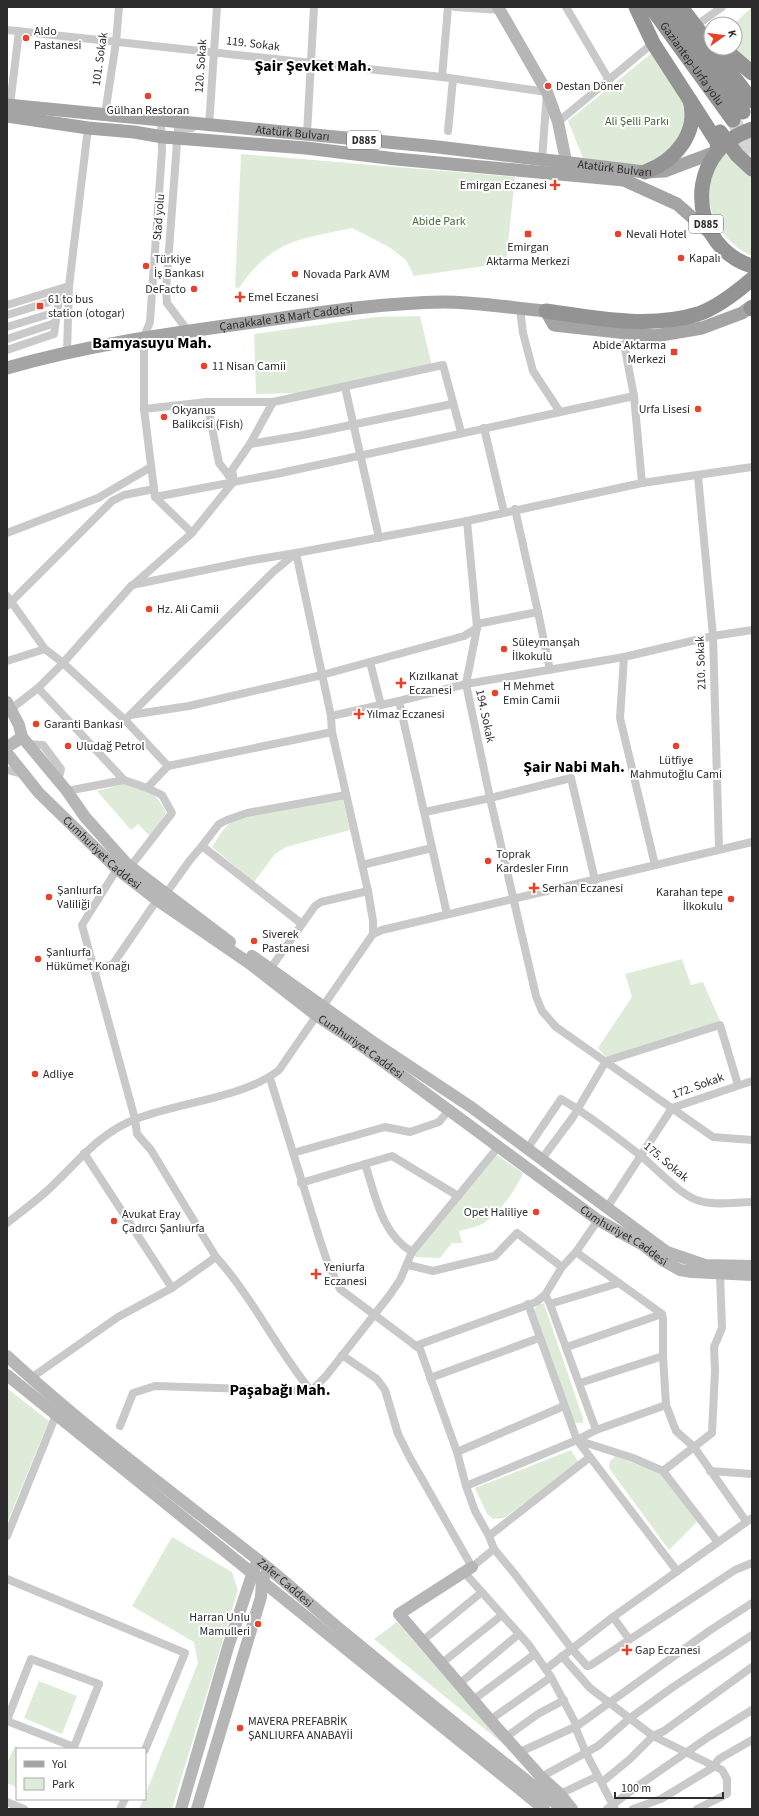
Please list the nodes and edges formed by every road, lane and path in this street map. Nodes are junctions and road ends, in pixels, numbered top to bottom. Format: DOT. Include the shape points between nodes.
graph roads {
  1 [pos="119,7"];
  2 [pos="217,7"];
  3 [pos="314,7"];
  4 [pos="448,7"];
  5 [pos="455,7"];
  6 [pos="566,7"];
  7 [pos="636,7"];
  8 [pos="640,7"];
  9 [pos="652,7"];
  10 [pos="666,7"];
  11 [pos="722,7"];
  12 [pos="478,8"];
  13 [pos="499,8"];
  14 [pos="689,16"];
  15 [pos="7,30"];
  16 [pos="703,30"];
  17 [pos="19,31"];
  18 [pos="116,42"];
  19 [pos="653,43"];
  20 [pos="214,51"];
  21 [pos="732,56"];
  22 [pos="311,63"];
  23 [pos="752,73"];
  24 [pos="442,77"];
  25 [pos="453,79"];
  26 [pos="609,80"];
  27 [pos="546,92"];
  28 [pos="690,99"];
  29 [pos="8,108"];
  30 [pos="743,111"];
  31 [pos="105,114"];
  32 [pos="161,121"];
  33 [pos="558,122"];
  34 [pos="209,126"];
  35 [pos="88,128"];
  36 [pos="752,129"];
  37 [pos="448,131"];
  38 [pos="307,134"];
  39 [pos="162,137"];
  40 [pos="177,138"];
  41 [pos="718,151"];
  42 [pos="542,159"];
  43 [pos="566,161"];
  44 [pos="752,168"];
  45 [pos="645,172"];
  46 [pos="711,235"];
  47 [pos="752,266"];
  48 [pos="752,278"];
  49 [pos="69,286"];
  50 [pos="59,299"];
  51 [pos="7,305"];
  52 [pos="752,308"];
  53 [pos="520,309"];
  54 [pos="546,311"];
  55 [pos="56,312"];
  56 [pos="7,315"];
  57 [pos="55,323"];
  58 [pos="7,327"];
  59 [pos="188,331"];
  60 [pos="646,335"];
  61 [pos="144,337"];
  62 [pos="7,339"];
  63 [pos="7,350"];
  64 [pos="68,352"];
  65 [pos="7,368"];
  66 [pos="345,387"];
  67 [pos="634,396"];
  68 [pos="207,402"];
  69 [pos="273,402"];
  70 [pos="452,404"];
  71 [pos="144,409"];
  72 [pos="560,412"];
  73 [pos="353,424"];
  74 [pos="484,428"];
  75 [pos="460,432"];
  76 [pos="250,444"];
  77 [pos="361,456"];
  78 [pos="151,467"];
  79 [pos="752,467"];
  80 [pos="698,476"];
  81 [pos="234,481"];
  82 [pos="642,484"];
  83 [pos="154,493"];
  84 [pos="515,510"];
  85 [pos="504,512"];
  86 [pos="467,521"];
  87 [pos="7,533"];
  88 [pos="192,533"];
  89 [pos="379,538"];
  90 [pos="296,554"];
  91 [pos="132,585"];
  92 [pos="8,602"];
  93 [pos="538,612"];
  94 [pos="477,626"];
  95 [pos="752,630"];
  96 [pos="713,636"];
  97 [pos="45,649"];
  98 [pos="624,658"];
  99 [pos="7,661"];
  100 [pos="370,662"];
  101 [pos="63,663"];
  102 [pos="550,670"];
  103 [pos="322,674"];
  104 [pos="466,684"];
  105 [pos="38,688"];
  106 [pos="399,701"];
  107 [pos="381,705"];
  108 [pos="8,707"];
  109 [pos="331,716"];
  110 [pos="128,718"];
  111 [pos="332,732"];
  112 [pos="24,740"];
  113 [pos="7,746"];
  114 [pos="7,753"];
  115 [pos="168,766"];
  116 [pos="7,770"];
  117 [pos="26,775"];
  118 [pos="124,780"];
  119 [pos="147,788"];
  120 [pos="67,791"];
  121 [pos="346,795"];
  122 [pos="490,798"];
  123 [pos="425,812"];
  124 [pos="752,842"];
  125 [pos="202,846"];
  126 [pos="432,848"];
  127 [pos="719,849"];
  128 [pos="118,855"];
  129 [pos="362,865"];
  130 [pos="655,865"];
  131 [pos="130,867"];
  132 [pos="117,869"];
  133 [pos="595,880"];
  134 [pos="368,892"];
  135 [pos="161,897"];
  136 [pos="515,899"];
  137 [pos="447,914"];
  138 [pos="302,924"];
  139 [pos="373,934"];
  140 [pos="270,969"];
  141 [pos="94,970"];
  142 [pos="320,1012"];
  143 [pos="606,1061"];
  144 [pos="270,1078"];
  145 [pos="752,1081"];
  146 [pos="738,1085"];
  147 [pos="577,1108"];
  148 [pos="672,1108"];
  149 [pos="449,1110"];
  150 [pos="135,1119"];
  151 [pos="752,1140"];
  152 [pos="499,1146"];
  153 [pos="527,1149"];
  154 [pos="84,1152"];
  155 [pos="294,1153"];
  156 [pos="641,1156"];
  157 [pos="541,1160"];
  158 [pos="365,1164"];
  159 [pos="302,1184"];
  160 [pos="458,1196"];
  161 [pos="752,1202"];
  162 [pos="608,1206"];
  163 [pos="598,1220"];
  164 [pos="7,1223"];
  165 [pos="412,1252"];
  166 [pos="576,1252"];
  167 [pos="216,1257"];
  168 [pos="408,1265"];
  169 [pos="752,1266"];
  170 [pos="562,1267"];
  171 [pos="720,1274"];
  172 [pos="752,1275"];
  173 [pos="619,1284"];
  174 [pos="172,1288"];
  175 [pos="545,1295"];
  176 [pos="528,1304"];
  177 [pos="550,1304"];
  178 [pos="662,1314"];
  179 [pos="373,1315"];
  180 [pos="539,1338"];
  181 [pos="415,1346"];
  182 [pos="567,1347"];
  183 [pos="342,1355"];
  184 [pos="7,1356"];
  185 [pos="662,1356"];
  186 [pos="7,1375"];
  187 [pos="31,1378"];
  188 [pos="430,1378"];
  189 [pos="580,1383"];
  190 [pos="311,1390"];
  191 [pos="666,1404"];
  192 [pos="564,1406"];
  193 [pos="56,1415"];
  194 [pos="120,1426"];
  195 [pos="596,1430"];
  196 [pos="577,1440"];
  197 [pos="694,1447"];
  198 [pos="457,1452"];
  199 [pos="590,1457"];
  200 [pos="710,1470"];
  201 [pos="663,1471"];
  202 [pos="752,1474"];
  203 [pos="466,1486"];
  204 [pos="749,1520"];
  205 [pos="7,1536"];
  206 [pos="489,1536"];
  207 [pos="717,1541"];
  208 [pos="494,1549"];
  209 [pos="258,1560"];
  210 [pos="752,1562"];
  211 [pos="269,1569"];
  212 [pos="468,1570"];
  213 [pos="677,1571"];
  214 [pos="257,1576"];
  215 [pos="7,1579"];
  216 [pos="482,1592"];
  217 [pos="752,1603"];
  218 [pos="502,1615"];
  219 [pos="613,1617"];
  220 [pos="519,1634"];
  221 [pos="752,1635"];
  222 [pos="629,1639"];
  223 [pos="422,1640"];
  224 [pos="572,1649"];
  225 [pos="535,1654"];
  226 [pos="562,1656"];
  227 [pos="442,1663"];
  228 [pos="752,1667"];
  229 [pos="546,1669"];
  230 [pos="551,1677"];
  231 [pos="459,1684"];
  232 [pos="473,1700"];
  233 [pos="564,1700"];
  234 [pos="608,1703"];
  235 [pos="752,1710"];
  236 [pos="630,1718"];
  237 [pos="7,1720"];
  238 [pos="490,1720"];
  239 [pos="577,1726"];
  240 [pos="506,1736"];
  241 [pos="653,1736"];
  242 [pos="752,1740"];
  243 [pos="146,1748"];
  244 [pos="520,1752"];
  245 [pos="688,1752"];
  246 [pos="586,1753"];
  247 [pos="713,1766"];
  248 [pos="541,1777"];
  249 [pos="600,1779"];
  250 [pos="560,1794"];
  251 [pos="7,1802"];
  252 [pos="612,1808"];
  253 [pos="24,1809"];
  254 [pos="181,1809"];
  255 [pos="197,1809"];
  256 [pos="544,1809"];
  257 [pos="563,1809"];
  258 [pos="572,1809"];
  259 [pos="633,1809"];
  260 [pos="698,1809"];
  1 -- 18 [label="street, 101. Sokak"];
  2 -- 20 [label="street, 120. Sokak"];
  3 -- 22 [label="street"];
  4 -- 24 [label="street"];
  5 -- 12 [label="street"];
  6 -- 26 [label="street"];
  7 -- 19 [label="highway"];
  8 -- 44 [label="highway, bridge" via="720,132 737,155"];
  9 -- 30 [label="highway, Gaziantep-Urfa yolu"];
  10 -- 30 [label="highway, Gaziantep-Urfa yolu"];
  11 -- 14 [label="street"];
  12 -- 13 [label="street"];
  13 -- 27 [label="main road"];
  14 -- 16 [label="highway"];
  14 -- 30 [label="highway"];
  15 -- 17 [label="street, 119. Sokak"];
  17 -- 18 [label="street, 119. Sokak"];
  17 -- 29 [label="street"];
  18 -- 20 [label="street, 119. Sokak"];
  18 -- 31 [label="street, 101. Sokak"];
  19 -- 26 [label="street"];
  19 -- 28 [label="highway"];
  20 -- 22 [label="street, 119. Sokak"];
  20 -- 34 [label="street, 120. Sokak"];
  21 -- 23 [label="highway"];
  22 -- 24 [label="street, 119. Sokak"];
  22 -- 38 [label="street"];
  24 -- 25 [label="street, 119. Sokak"];
  25 -- 27 [label="street, 119. Sokak"];
  25 -- 37 [label="street"];
  26 -- 33 [label="street"];
  27 -- 33 [label="main road"];
  27 -- 42 [label="street"];
  28 -- 41 [label="highway" via="717,142"];
  28 -- 45 [label="highway" via="693,111 687,137 676,153 658,167"];
  29 -- 31 [label="main road, Atatürk Bulvarı / D885"];
  29 -- 35 [label="main road"];
  31 -- 32 [label="main road, Atatürk Bulvarı / D885"];
  32 -- 34 [label="main road, Atatürk Bulvarı / D885"];
  32 -- 39 [label="street"];
  33 -- 43 [label="main road"];
  34 -- 38 [label="main road, Atatürk Bulvarı / D885"];
  34 -- 40 [label="street" via="178,129"];
  35 -- 39 [label="main road"];
  35 -- 49 [label="street"];
  36 -- 41 [label="highway, D885" via="734,137"];
  38 -- 42 [label="main road, Atatürk Bulvarı / D885"];
  39 -- 40 [label="main road"];
  39 -- 61 [label="street" via="150,322"];
  40 -- 46 [label="main road" via="306,148 404,160 624,180 676,204"];
  40 -- 59 [label="street, Stad yolu" via="166,290 167,303"];
  41 -- 45 [label="main road, Atatürk Bulvarı / D885" via="665,171"];
  41 -- 46 [label="highway, D885" via="704,175 701,190 701,206"];
  42 -- 43 [label="main road, Atatürk Bulvarı / D885"];
  43 -- 45 [label="main road, Atatürk Bulvarı / D885"];
  46 -- 47 [label="highway, D885" via="732,257"];
  48 -- 54 [label="highway" via="737,292 700,314 664,321 600,318"];
  49 -- 50 [label="street"];
  49 -- 51 [label="street"];
  49 -- 64 [label="street"];
  50 -- 55 [label="street"];
  50 -- 56 [label="street"];
  52 -- 60 [label="main road" via="702,328 655,336"];
  53 -- 54 [label="main road, Çanakkale 18 Mart Caddesi"];
  53 -- 59 [label="main road, Çanakkale 18 Mart Caddesi" via="443,302 395,305"];
  53 -- 72 [label="street" via="523,333 533,370"];
  54 -- 60 [label="main road" via="554,325"];
  55 -- 57 [label="street"];
  55 -- 58 [label="street"];
  57 -- 62 [label="street"];
  57 -- 63 [label="street" via="54,334"];
  59 -- 61 [label="main road, Çanakkale 18 Mart Caddesi"];
  60 -- 67 [label="street" via="624,344"];
  61 -- 64 [label="main road, Çanakkale 18 Mart Caddesi"];
  61 -- 71 [label="street"];
  64 -- 65 [label="main road, Çanakkale 18 Mart Caddesi"];
  66 -- 69 [label="street"];
  66 -- 70 [label="street" via="443,365"];
  66 -- 73 [label="street"];
  67 -- 72 [label="street"];
  67 -- 82 [label="street"];
  68 -- 69 [label="street"];
  68 -- 71 [label="street"];
  68 -- 81 [label="street" via="220,463"];
  69 -- 76 [label="street"];
  70 -- 73 [label="street"];
  70 -- 75 [label="street"];
  71 -- 78 [label="street"];
  72 -- 74 [label="street"];
  73 -- 76 [label="street"];
  73 -- 77 [label="street"];
  74 -- 75 [label="street"];
  74 -- 85 [label="street"];
  75 -- 77 [label="street"];
  76 -- 81 [label="street" via="232,470"];
  77 -- 81 [label="street"];
  77 -- 89 [label="street"];
  78 -- 83 [label="street"];
  78 -- 87 [label="street" via="98,498"];
  79 -- 80 [label="street"];
  80 -- 82 [label="street"];
  80 -- 96 [label="street, 210. Sokak"];
  81 -- 83 [label="street"];
  81 -- 88 [label="street"];
  82 -- 84 [label="street"];
  83 -- 88 [label="street"];
  83 -- 92 [label="street" via="124,495 112,500"];
  84 -- 85 [label="street"];
  84 -- 93 [label="street"];
  85 -- 86 [label="street"];
  86 -- 89 [label="street"];
  86 -- 94 [label="street, 194. Sokak"];
  88 -- 91 [label="street"];
  89 -- 90 [label="street"];
  90 -- 91 [label="street" via="252,560"];
  90 -- 103 [label="street"];
  90 -- 110 [label="street" via="273,572"];
  91 -- 101 [label="street"];
  92 -- 97 [label="street"];
  93 -- 94 [label="street"];
  93 -- 102 [label="street"];
  94 -- 100 [label="street" via="464,636"];
  94 -- 104 [label="street, 194. Sokak"];
  95 -- 96 [label="street"];
  96 -- 98 [label="street"];
  96 -- 127 [label="street, 210. Sokak"];
  97 -- 99 [label="street"];
  97 -- 101 [label="street"];
  98 -- 102 [label="street"];
  98 -- 130 [label="street" via="620,718"];
  100 -- 103 [label="street"];
  100 -- 107 [label="street"];
  101 -- 105 [label="street"];
  101 -- 110 [label="street"];
  102 -- 104 [label="street"];
  103 -- 109 [label="street"];
  103 -- 110 [label="street" via="190,706"];
  104 -- 106 [label="street"];
  104 -- 122 [label="street, 194. Sokak"];
  105 -- 108 [label="street"];
  105 -- 118 [label="street"];
  106 -- 107 [label="street"];
  106 -- 123 [label="street"];
  107 -- 109 [label="street"];
  108 -- 112 [label="main road" via="19,725"];
  109 -- 111 [label="street"];
  110 -- 115 [label="street"];
  111 -- 115 [label="street"];
  111 -- 121 [label="street"];
  112 -- 113 [label="main road"];
  112 -- 120 [label="main road, Cumhuriyet Caddesi"];
  114 -- 117 [label="main road, Cumhuriyet Caddesi"];
  115 -- 119 [label="street"];
  116 -- 117 [label="street"];
  117 -- 132 [label="main road, Cumhuriyet Caddesi" via="39,793"];
  118 -- 119 [label="street"];
  118 -- 120 [label="street"];
  119 -- 131 [label="street" via="162,795 172,813"];
  120 -- 128 [label="main road, Cumhuriyet Caddesi" via="85,817"];
  121 -- 125 [label="street" via="247,813 227,820 219,824"];
  121 -- 129 [label="street"];
  122 -- 123 [label="street"];
  122 -- 133 [label="street" via="571,778"];
  122 -- 136 [label="street, 194. Sokak"];
  123 -- 126 [label="street"];
  124 -- 127 [label="street"];
  125 -- 135 [label="street"];
  125 -- 138 [label="street"];
  126 -- 129 [label="street"];
  126 -- 137 [label="street"];
  127 -- 130 [label="street"];
  128 -- 131 [label="main road, Cumhuriyet Caddesi"];
  128 -- 132 [label="street"];
  129 -- 134 [label="street"];
  130 -- 133 [label="street"];
  131 -- 135 [label="main road, Cumhuriyet Caddesi"];
  132 -- 135 [label="main road, Cumhuriyet Caddesi"];
  132 -- 141 [label="street" via="82,925"];
  133 -- 136 [label="street"];
  134 -- 138 [label="street" via="321,902"];
  134 -- 139 [label="street"];
  135 -- 140 [label="main road, Cumhuriyet Caddesi"];
  135 -- 141 [label="street" via="113,964"];
  135 -- 142 [label="main road, Cumhuriyet Caddesi"];
  136 -- 137 [label="street"];
  136 -- 143 [label="street, 194. Sokak" via="536,996 542,1011 556,1027"];
  137 -- 139 [label="street"];
  138 -- 140 [label="street"];
  139 -- 142 [label="street"];
  140 -- 142 [label="main road, Cumhuriyet Caddesi"];
  141 -- 150 [label="street"];
  142 -- 144 [label="street" via="279,1070"];
  142 -- 149 [label="main road, Cumhuriyet Caddesi"];
  142 -- 153 [label="main road, Cumhuriyet Caddesi" via="471,1107"];
  143 -- 146 [label="street" via="720,1025"];
  143 -- 147 [label="street"];
  143 -- 148 [label="street, 194. Sokak"];
  144 -- 150 [label="street" via="252,1086"];
  144 -- 155 [label="street"];
  145 -- 146 [label="street, 172. Sokak"];
  146 -- 148 [label="street, 172. Sokak"];
  147 -- 153 [label="street, 175. Sokak" via="561,1100"];
  147 -- 156 [label="street, 175. Sokak"];
  147 -- 157 [label="street"];
  148 -- 151 [label="street, 194. Sokak" via="713,1138"];
  148 -- 156 [label="street, 172. Sokak"];
  149 -- 152 [label="main road, Cumhuriyet Caddesi"];
  149 -- 155 [label="street" via="439,1122 410,1132 385,1127"];
  150 -- 154 [label="street"];
  150 -- 167 [label="street" via="137,1134 151,1150"];
  152 -- 160 [label="street"];
  152 -- 163 [label="main road, Cumhuriyet Caddesi"];
  153 -- 157 [label="main road, Cumhuriyet Caddesi"];
  154 -- 164 [label="street" via="49,1189"];
  154 -- 174 [label="street"];
  155 -- 159 [label="street"];
  156 -- 161 [label="street, 175. Sokak" via="686,1194 699,1201"];
  156 -- 162 [label="street, 172. Sokak"];
  157 -- 162 [label="main road, Cumhuriyet Caddesi"];
  158 -- 159 [label="street"];
  158 -- 160 [label="street" via="392,1156"];
  158 -- 165 [label="street" via="388,1229"];
  159 -- 179 [label="street" via="327,1262 340,1289"];
  160 -- 165 [label="street"];
  162 -- 169 [label="main road, Cumhuriyet Caddesi" via="667,1252 683,1259 705,1265"];
  163 -- 166 [label="street"];
  163 -- 171 [label="main road, Cumhuriyet Caddesi" via="680,1270"];
  165 -- 168 [label="street"];
  166 -- 170 [label="street"];
  166 -- 173 [label="street"];
  167 -- 174 [label="street"];
  167 -- 190 [label="street" via="230,1272 292,1368"];
  168 -- 170 [label="street" via="433,1271 495,1256 517,1233"];
  168 -- 179 [label="street" via="400,1280"];
  170 -- 175 [label="street"];
  171 -- 172 [label="main road, Cumhuriyet Caddesi"];
  171 -- 197 [label="street" via="722,1328 714,1347 714,1425 712,1433"];
  173 -- 177 [label="street"];
  173 -- 178 [label="street"];
  174 -- 187 [label="street" via="118,1317"];
  175 -- 176 [label="street"];
  175 -- 177 [label="street"];
  176 -- 180 [label="street"];
  176 -- 181 [label="street"];
  177 -- 182 [label="street"];
  178 -- 182 [label="street"];
  178 -- 185 [label="street"];
  179 -- 181 [label="street"];
  179 -- 183 [label="street"];
  180 -- 188 [label="street"];
  180 -- 192 [label="street"];
  181 -- 188 [label="street" via="420,1349"];
  182 -- 189 [label="street"];
  183 -- 190 [label="street"];
  183 -- 212 [label="street" via="377,1379 385,1390 398,1434"];
  184 -- 187 [label="main road, Zafer Caddesi"];
  185 -- 189 [label="street"];
  185 -- 191 [label="street"];
  186 -- 193 [label="main road, Zafer Caddesi"];
  187 -- 209 [label="main road, Zafer Caddesi"];
  188 -- 198 [label="street"];
  189 -- 195 [label="street"];
  190 -- 194 [label="street" via="155,1386 133,1393"];
  191 -- 195 [label="street"];
  191 -- 197 [label="street" via="676,1431"];
  192 -- 196 [label="street"];
  192 -- 198 [label="street"];
  193 -- 205 [label="street"];
  193 -- 214 [label="main road, Zafer Caddesi"];
  195 -- 196 [label="street"];
  196 -- 199 [label="street"];
  196 -- 201 [label="street" via="633,1458"];
  196 -- 203 [label="street"];
  197 -- 200 [label="street"];
  197 -- 201 [label="street"];
  198 -- 203 [label="street"];
  199 -- 206 [label="street"];
  199 -- 213 [label="street"];
  200 -- 202 [label="street"];
  200 -- 204 [label="street"];
  201 -- 207 [label="street"];
  203 -- 206 [label="street" via="475,1511"];
  204 -- 207 [label="street"];
  206 -- 208 [label="street"];
  207 -- 213 [label="street"];
  208 -- 212 [label="street"];
  208 -- 224 [label="street"];
  209 -- 211 [label="main road, Zafer Caddesi"];
  209 -- 214 [label="main road"];
  210 -- 222 [label="street" via="735,1570"];
  211 -- 214 [label="main road"];
  211 -- 257 [label="main road, Zafer Caddesi"];
  212 -- 216 [label="street"];
  212 -- 223 [label="main road" via="399,1614"];
  213 -- 219 [label="street"];
  214 -- 254 [label="main road" via="228,1647"];
  214 -- 255 [label="main road" via="260,1597"];
  214 -- 256 [label="main road, Zafer Caddesi"];
  215 -- 243 [label="street" via="185,1653"];
  216 -- 218 [label="street"];
  216 -- 223 [label="street"];
  217 -- 234 [label="street" via="709,1630"];
  218 -- 220 [label="street"];
  218 -- 227 [label="street"];
  219 -- 222 [label="street"];
  219 -- 224 [label="street"];
  220 -- 225 [label="street"];
  220 -- 231 [label="street"];
  221 -- 236 [label="street"];
  222 -- 224 [label="street" via="587,1666"];
  223 -- 227 [label="main road"];
  224 -- 226 [label="street"];
  225 -- 229 [label="street"];
  225 -- 232 [label="street"];
  226 -- 229 [label="street"];
  226 -- 234 [label="street" via="590,1688"];
  227 -- 231 [label="main road"];
  228 -- 241 [label="street" via="664,1731"];
  229 -- 230 [label="street"];
  230 -- 233 [label="street"];
  230 -- 238 [label="street"];
  231 -- 232 [label="main road"];
  232 -- 238 [label="main road"];
  233 -- 239 [label="street"];
  233 -- 240 [label="street"];
  234 -- 236 [label="street"];
  234 -- 239 [label="street"];
  235 -- 245 [label="street"];
  236 -- 241 [label="street"];
  236 -- 246 [label="street"];
  237 -- 237 [label="street" via="74,1748 100,1684 31,1659"];
  238 -- 240 [label="main road"];
  239 -- 244 [label="street"];
  239 -- 246 [label="street"];
  240 -- 244 [label="main road"];
  241 -- 245 [label="street"];
  241 -- 249 [label="street" via="630,1759"];
  242 -- 247 [label="street" via="719,1759"];
  244 -- 248 [label="main road"];
  245 -- 247 [label="street"];
  245 -- 252 [label="street" via="632,1790"];
  246 -- 248 [label="street"];
  246 -- 249 [label="street"];
  247 -- 259 [label="street" via="662,1798"];
  247 -- 260 [label="street" via="724,1773 727,1794"];
  248 -- 250 [label="main road"];
  249 -- 250 [label="street"];
  249 -- 252 [label="street"];
  250 -- 258 [label="main road"];
  251 -- 253 [label="street"];
}
